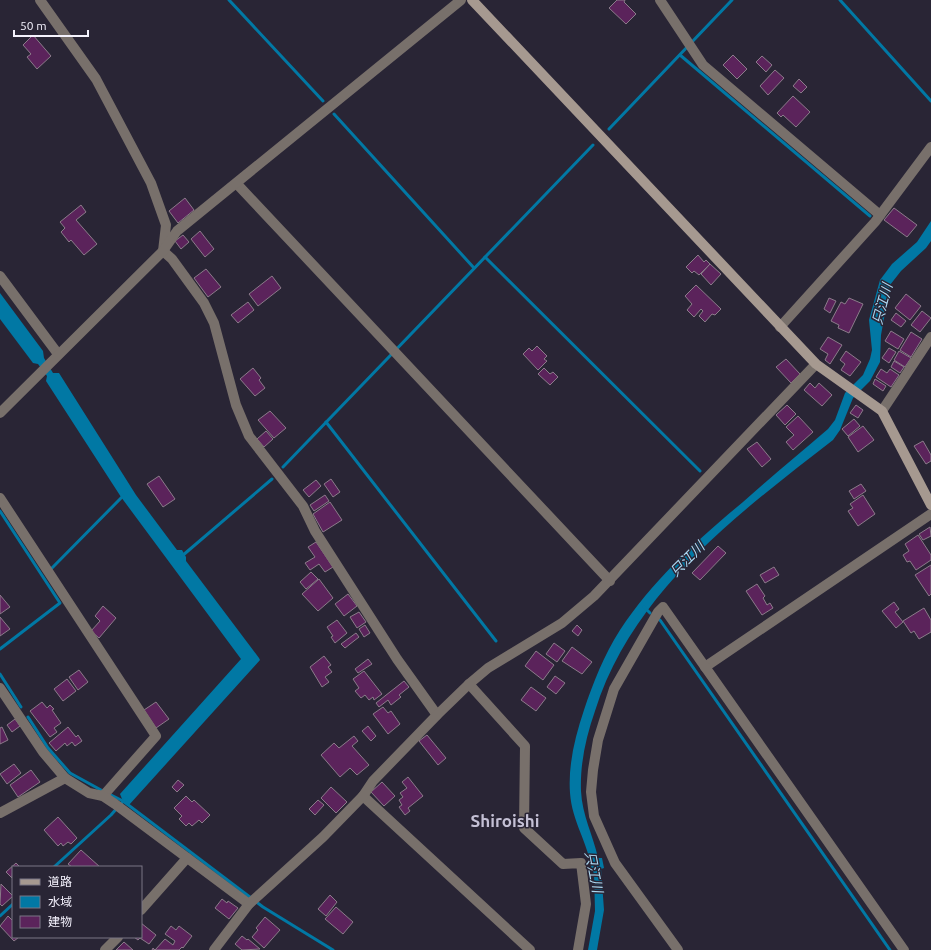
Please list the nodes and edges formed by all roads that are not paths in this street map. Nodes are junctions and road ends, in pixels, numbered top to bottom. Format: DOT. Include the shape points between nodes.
graph roads {
  1 [pos="40,0"];
  2 [pos="461,0"];
  3 [pos="472,0"];
  4 [pos="660,0"];
  5 [pos="931,147"];
  6 [pos="237,184"];
  7 [pos="880,215"];
  8 [pos="163,251"];
  9 [pos="0,276"];
  10 [pos="780,327"];
  11 [pos="931,337"];
  12 [pos="58,354"];
  13 [pos="816,364"];
  14 [pos="882,411"];
  15 [pos="0,413"];
  16 [pos="0,498"];
  17 [pos="931,505"];
  18 [pos="931,514"];
  19 [pos="610,581"];
  20 [pos="705,667"];
  21 [pos="469,684"];
  22 [pos="0,688"];
  23 [pos="437,714"];
  24 [pos="65,778"];
  25 [pos="103,796"];
  26 [pos="363,796"];
  27 [pos="0,813"];
  28 [pos="187,858"];
  29 [pos="252,901"];
  30 [pos="142,909"];
  31 [pos="117,938"];
  32 [pos="105,950"];
  33 [pos="214,950"];
  34 [pos="530,950"];
  35 [pos="578,950"];
  36 [pos="678,950"];
  37 [pos="904,950"];
  1 -- 8 [label="street" via="96,80 151,183 166,224"];
  2 -- 6 [label="street"];
  3 -- 10 [label="street"];
  4 -- 7 [label="street" via="703,65"];
  5 -- 7 [label="street"];
  6 -- 8 [label="street" via="177,231"];
  6 -- 19 [label="street"];
  7 -- 10 [label="street"];
  8 -- 12 [label="street"];
  8 -- 23 [label="street" via="204,303 214,323 236,405 249,436 303,506 315,531 393,653"];
  9 -- 12 [label="street"];
  10 -- 13 [label="street"];
  11 -- 14 [label="street"];
  12 -- 15 [label="street"];
  13 -- 14 [label="street"];
  13 -- 19 [label="street"];
  14 -- 17 [label="street"];
  16 -- 25 [label="street" via="156,736"];
  18 -- 20 [label="street"];
  19 -- 21 [label="street" via="562,623 488,668"];
  20 -- 36 [label="street" via="663,607 614,689 598,740 592,770 594,816 615,863"];
  20 -- 37 [label="street"];
  21 -- 23 [label="street"];
  21 -- 35 [label="street" via="525,746 524,828 563,864 580,863 586,904"];
  22 -- 24 [label="street" via="43,752"];
  23 -- 26 [label="street" via="373,781"];
  24 -- 25 [label="street" via="89,793"];
  24 -- 27 [label="street"];
  25 -- 28 [label="street"];
  26 -- 29 [label="street" via="323,837"];
  26 -- 34 [label="street"];
  28 -- 29 [label="street"];
  28 -- 30 [label="street"];
  29 -- 33 [label="street"];
  31 -- 32 [label="street"];
}
